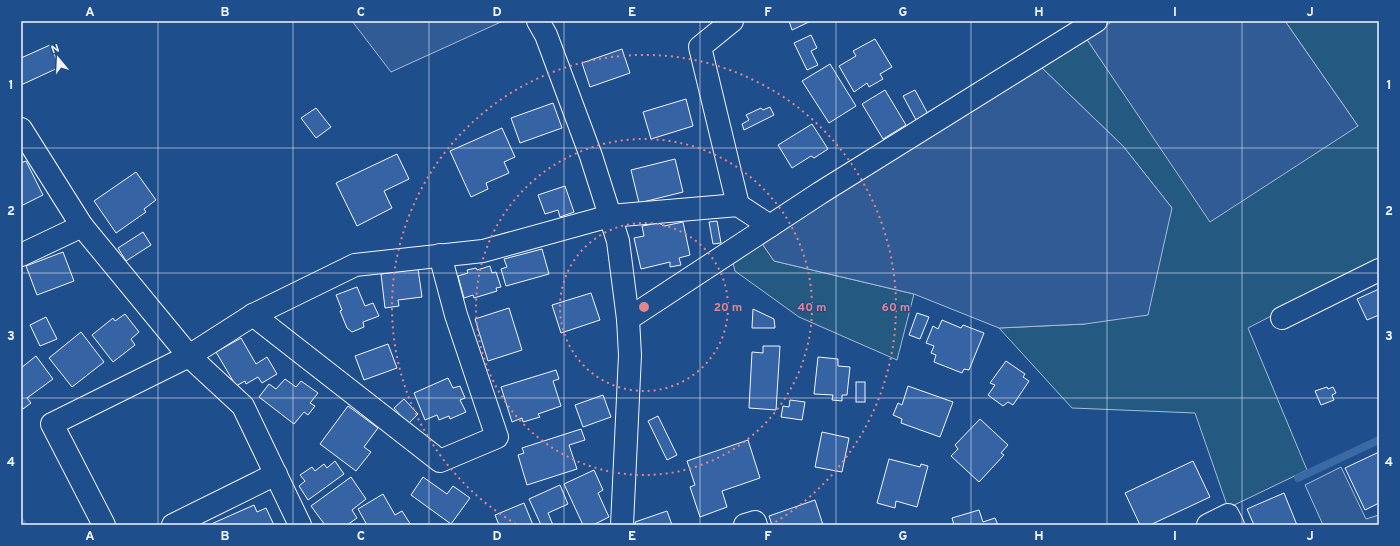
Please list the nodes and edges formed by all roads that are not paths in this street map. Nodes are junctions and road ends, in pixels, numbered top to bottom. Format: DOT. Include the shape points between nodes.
graph roads {
  1 [pos="538,21"];
  2 [pos="732,21"];
  3 [pos="1096,21"];
  4 [pos="21,129"];
  5 [pos="738,205"];
  6 [pos="610,216"];
  7 [pos="82,226"];
  8 [pos="770,226"];
  9 [pos="21,254"];
  10 [pos="440,255"];
  11 [pos="1379,270"];
  12 [pos="253,315"];
  13 [pos="628,318"];
  14 [pos="1282,318"];
  15 [pos="189,356"];
  16 [pos="276,474"];
  17 [pos="104,525"];
  18 [pos="173,525"];
  19 [pos="300,525"];
  20 [pos="622,525"];
  21 [pos="745,525"];
  22 [pos="756,525"];
  23 [pos="1208,525"];
  24 [pos="1233,525"];
  1 -- 6 [label="street" via="546,35 591,156"];
  2 -- 5 [label="street" via="700,47"];
  3 -- 8 [label="street"];
  4 -- 7 [label="street"];
  5 -- 6 [label="street"];
  5 -- 8 [label="street"];
  6 -- 10 [label="street" via="483,251"];
  6 -- 13 [label="street" via="618,241"];
  7 -- 9 [label="street"];
  7 -- 15 [label="street"];
  8 -- 13 [label="street"];
  10 -- 12 [label="street" via="355,266"];
  10 -- 12 [label="street" via="456,315 497,437 440,461"];
  11 -- 14 [label="street"];
  12 -- 15 [label="street"];
  13 -- 20 [label="street" via="630,355"];
  15 -- 16 [label="street" via="243,406"];
  15 -- 17 [label="street" via="52,424"];
  16 -- 18 [label="street"];
  16 -- 19 [label="street"];
  21 -- 22 [label="street" via="755,522"];
  23 -- 24 [label="street" via="1228,515"];
}
